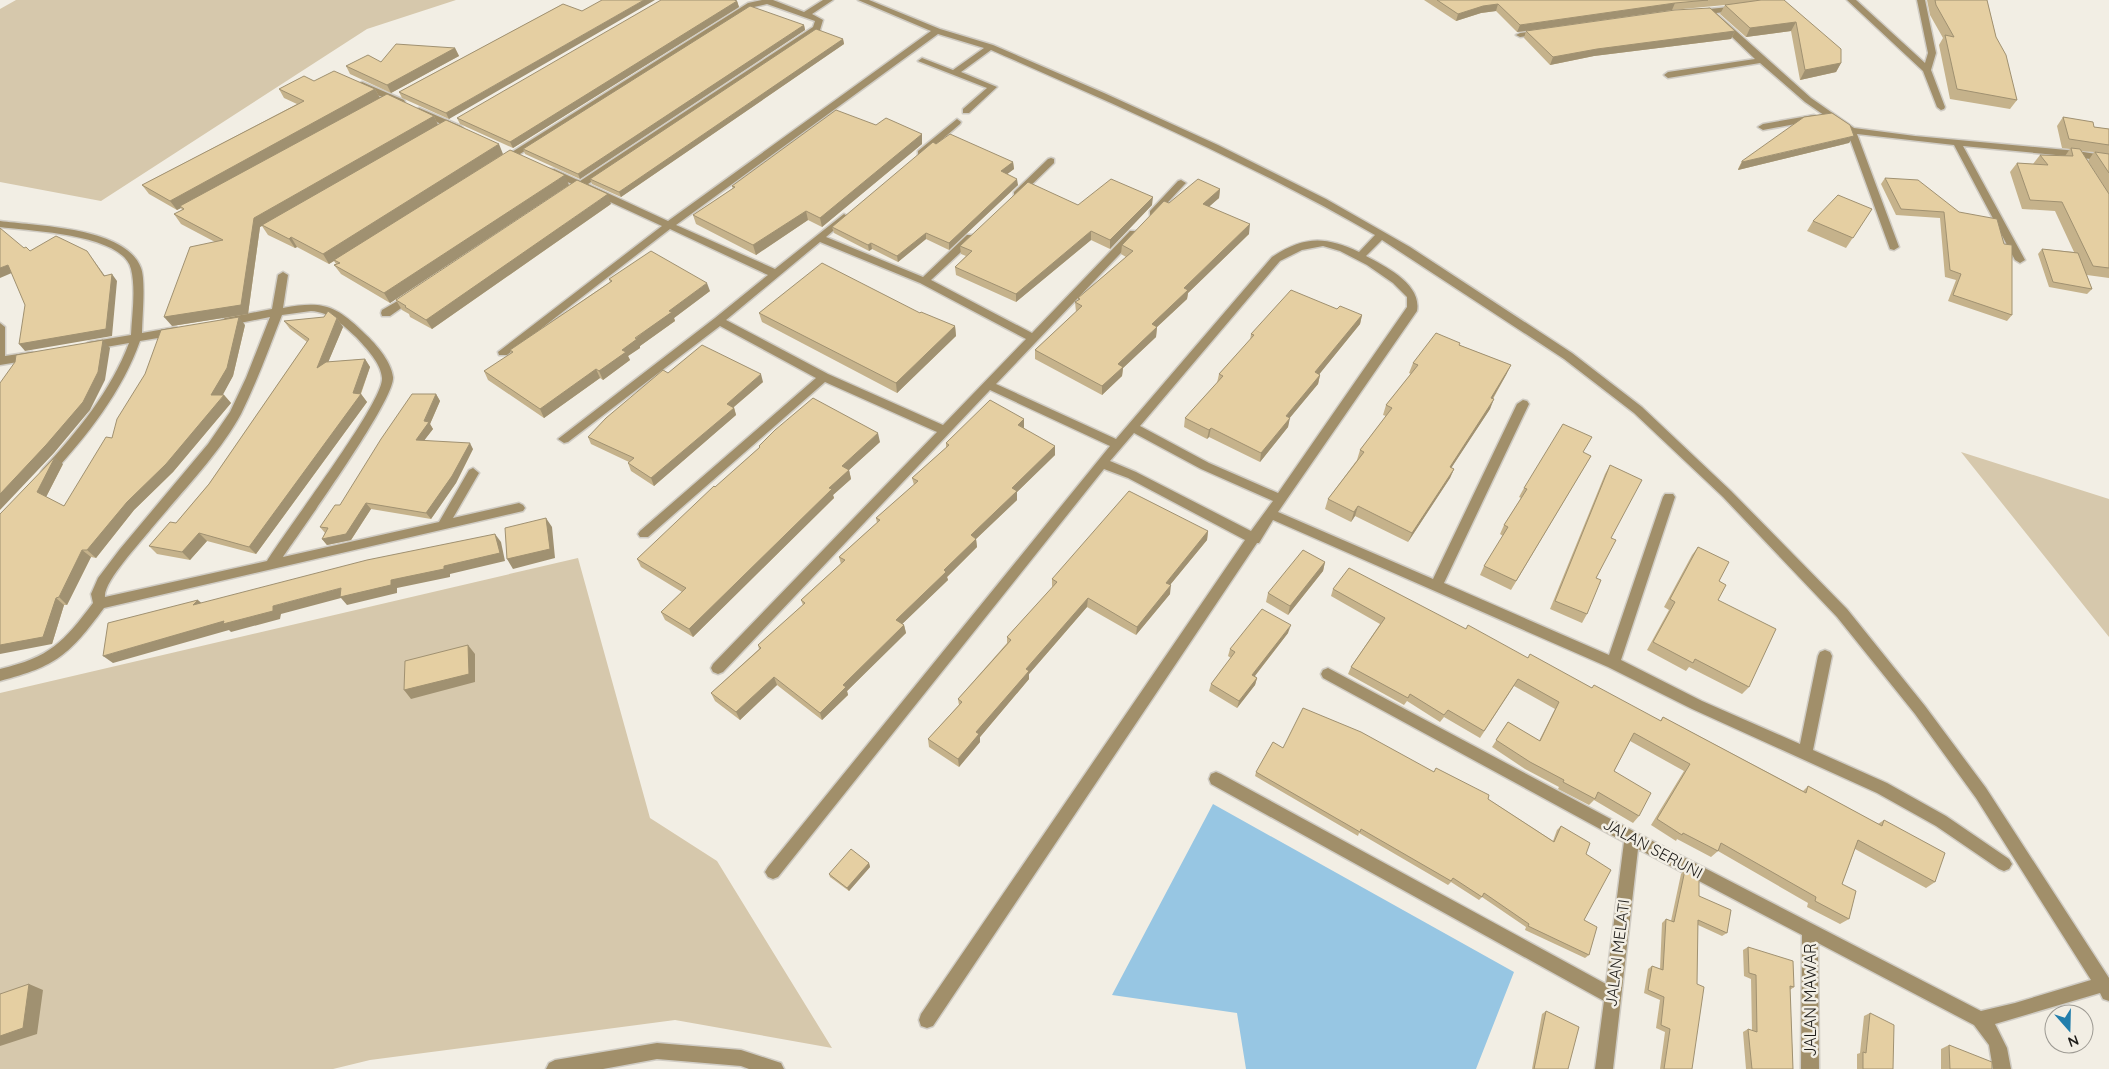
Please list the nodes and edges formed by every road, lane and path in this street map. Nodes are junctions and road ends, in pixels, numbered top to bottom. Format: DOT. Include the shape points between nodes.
graph roads {
  1 [pos="790,0"];
  2 [pos="829,0"];
  3 [pos="862,0"];
  4 [pos="1851,0"];
  5 [pos="1921,0"];
  6 [pos="780,6"];
  7 [pos="1748,7"];
  8 [pos="1709,11"];
  9 [pos="1700,12"];
  10 [pos="805,15"];
  11 [pos="937,31"];
  12 [pos="1549,31"];
  13 [pos="1520,35"];
  14 [pos="990,47"];
  15 [pos="1762,60"];
  16 [pos="922,61"];
  17 [pos="1927,70"];
  18 [pos="954,73"];
  19 [pos="1668,76"];
  20 [pos="350,79"];
  21 [pos="1941,107"];
  22 [pos="966,111"];
  23 [pos="1829,115"];
  24 [pos="957,122"];
  25 [pos="1763,127"];
  26 [pos="1851,130"];
  27 [pos="466,132"];
  28 [pos="1957,143"];
  29 [pos="2109,159"];
  30 [pos="912,161"];
  31 [pos="1051,161"];
  32 [pos="539,165"];
  33 [pos="490,169"];
  34 [pos="1181,183"];
  35 [pos="580,184"];
  36 [pos="564,195"];
  37 [pos="1009,201"];
  38 [pos="851,212"];
  39 [pos="0,224"];
  40 [pos="670,225"];
  41 [pos="981,228"];
  42 [pos="1382,234"];
  43 [pos="820,238"];
  44 [pos="1894,247"];
  45 [pos="1359,258"];
  46 [pos="2020,260"];
  47 [pos="776,274"];
  48 [pos="283,275"];
  49 [pos="924,281"];
  50 [pos="419,292"];
  51 [pos="386,313"];
  52 [pos="277,314"];
  53 [pos="719,321"];
  54 [pos="211,325"];
  55 [pos="0,327"];
  56 [pos="183,330"];
  57 [pos="136,338"];
  58 [pos="1032,338"];
  59 [pos="78,348"];
  60 [pos="503,352"];
  61 [pos="0,355"];
  62 [pos="39,355"];
  63 [pos="0,361"];
  64 [pos="824,377"];
  65 [pos="989,385"];
  66 [pos="1523,404"];
  67 [pos="1134,428"];
  68 [pos="945,432"];
  69 [pos="564,439"];
  70 [pos="1117,444"];
  71 [pos="1102,463"];
  72 [pos="473,473"];
  73 [pos="39,480"];
  74 [pos="1669,497"];
  75 [pos="1279,498"];
  76 [pos="519,508"];
  77 [pos="1271,514"];
  78 [pos="443,524"];
  79 [pos="644,534"];
  80 [pos="1255,539"];
  81 [pos="272,563"];
  82 [pos="1436,586"];
  83 [pos="100,604"];
  84 [pos="1825,656"];
  85 [pos="1613,663"];
  86 [pos="718,668"];
  87 [pos="1328,674"];
  88 [pos="0,675"];
  89 [pos="1804,753"];
  90 [pos="1216,779"];
  91 [pos="1632,838"];
  92 [pos="2004,864"];
  93 [pos="772,872"];
  94 [pos="1810,930"];
  95 [pos="2106,989"];
  96 [pos="1612,996"];
  97 [pos="1980,1019"];
  98 [pos="927,1020"];
  99 [pos="555,1069"];
  100 [pos="775,1069"];
  101 [pos="1604,1069"];
  102 [pos="1810,1069"];
  103 [pos="2002,1069"];
  1 -- 6 [label="street"];
  2 -- 10 [label="street"];
  3 -- 11 [label="street"];
  4 -- 17 [label="street"];
  5 -- 17 [label="street" via="1932,53"];
  6 -- 10 [label="street"];
  6 -- 33 [label="street" via="768,1 751,5"];
  7 -- 8 [label="street"];
  8 -- 9 [label="street"];
  8 -- 15 [label="street"];
  10 -- 35 [label="street" via="819,20 817,28"];
  11 -- 14 [label="street"];
  11 -- 40 [label="street"];
  12 -- 13 [label="street"];
  14 -- 18 [label="street"];
  14 -- 42 [label="street" via="1215,147"];
  15 -- 19 [label="street"];
  15 -- 23 [label="street"];
  16 -- 18 [label="street"];
  17 -- 21 [label="street"];
  18 -- 22 [label="street" via="993,88"];
  20 -- 27 [label="street"];
  23 -- 25 [label="street"];
  23 -- 26 [label="street"];
  24 -- 30 [label="street"];
  26 -- 28 [label="street"];
  26 -- 44 [label="street"];
  28 -- 29 [label="street"];
  28 -- 46 [label="street"];
  31 -- 37 [label="street"];
  32 -- 35 [label="street"];
  34 -- 58 [label="street"];
  35 -- 36 [label="street"];
  35 -- 40 [label="street"];
  38 -- 43 [label="street"];
  39 -- 57 [label="street" via="96,237 115,245 136,268"];
  40 -- 47 [label="street"];
  40 -- 60 [label="street"];
  41 -- 49 [label="street"];
  42 -- 45 [label="street"];
  42 -- 95 [label="street" via="1568,356 1638,410 1727,494 1842,613 1982,793"];
  43 -- 47 [label="street"];
  43 -- 49 [label="street"];
  45 -- 67 [label="street" via="1324,243 1294,248 1276,259"];
  45 -- 75 [label="street" via="1394,279 1412,296 1412,311"];
  47 -- 53 [label="street"];
  48 -- 52 [label="street"];
  49 -- 58 [label="street"];
  50 -- 51 [label="street"];
  52 -- 54 [label="street"];
  52 -- 81 [label="street" via="316,308 334,312 377,355 388,375 385,393 372,416"];
  52 -- 83 [label="street" via="235,414 109,575 98,594"];
  53 -- 64 [label="street"];
  53 -- 69 [label="street"];
  55 -- 61 [label="street"];
  56 -- 57 [label="street"];
  57 -- 59 [label="street"];
  57 -- 73 [label="street" via="125,368 105,399 72,446"];
  58 -- 65 [label="street"];
  62 -- 63 [label="street"];
  64 -- 68 [label="street"];
  64 -- 79 [label="street"];
  65 -- 68 [label="street"];
  65 -- 70 [label="street"];
  66 -- 82 [label="street"];
  67 -- 70 [label="street"];
  67 -- 75 [label="street" via="1233,480"];
  68 -- 86 [label="street"];
  70 -- 71 [label="street"];
  71 -- 80 [label="street" via="1132,475"];
  71 -- 93 [label="street"];
  72 -- 78 [label="street"];
  74 -- 85 [label="street"];
  75 -- 77 [label="street"];
  76 -- 78 [label="street"];
  77 -- 80 [label="street"];
  77 -- 82 [label="street"];
  78 -- 81 [label="street"];
  80 -- 98 [label="street"];
  81 -- 83 [label="street"];
  82 -- 85 [label="street"];
  83 -- 88 [label="street" via="58,655 40,664"];
  84 -- 89 [label="street"];
  85 -- 89 [label="street"];
  87 -- 91 [label="street, JALAN SERUNI"];
  89 -- 92 [label="street" via="1908,801"];
  90 -- 96 [label="street"];
  91 -- 94 [label="street, JALAN SERUNI"];
  91 -- 96 [label="street, JALAN MELATI"];
  94 -- 97 [label="street, JALAN SERUNI"];
  94 -- 102 [label="street, JALAN MAWAR"];
  95 -- 97 [label="street"];
  96 -- 101 [label="street, JALAN MELATI"];
  97 -- 103 [label="street" via="1994,1034"];
  99 -- 100 [label="street" via="657,1051 741,1058"];
}
